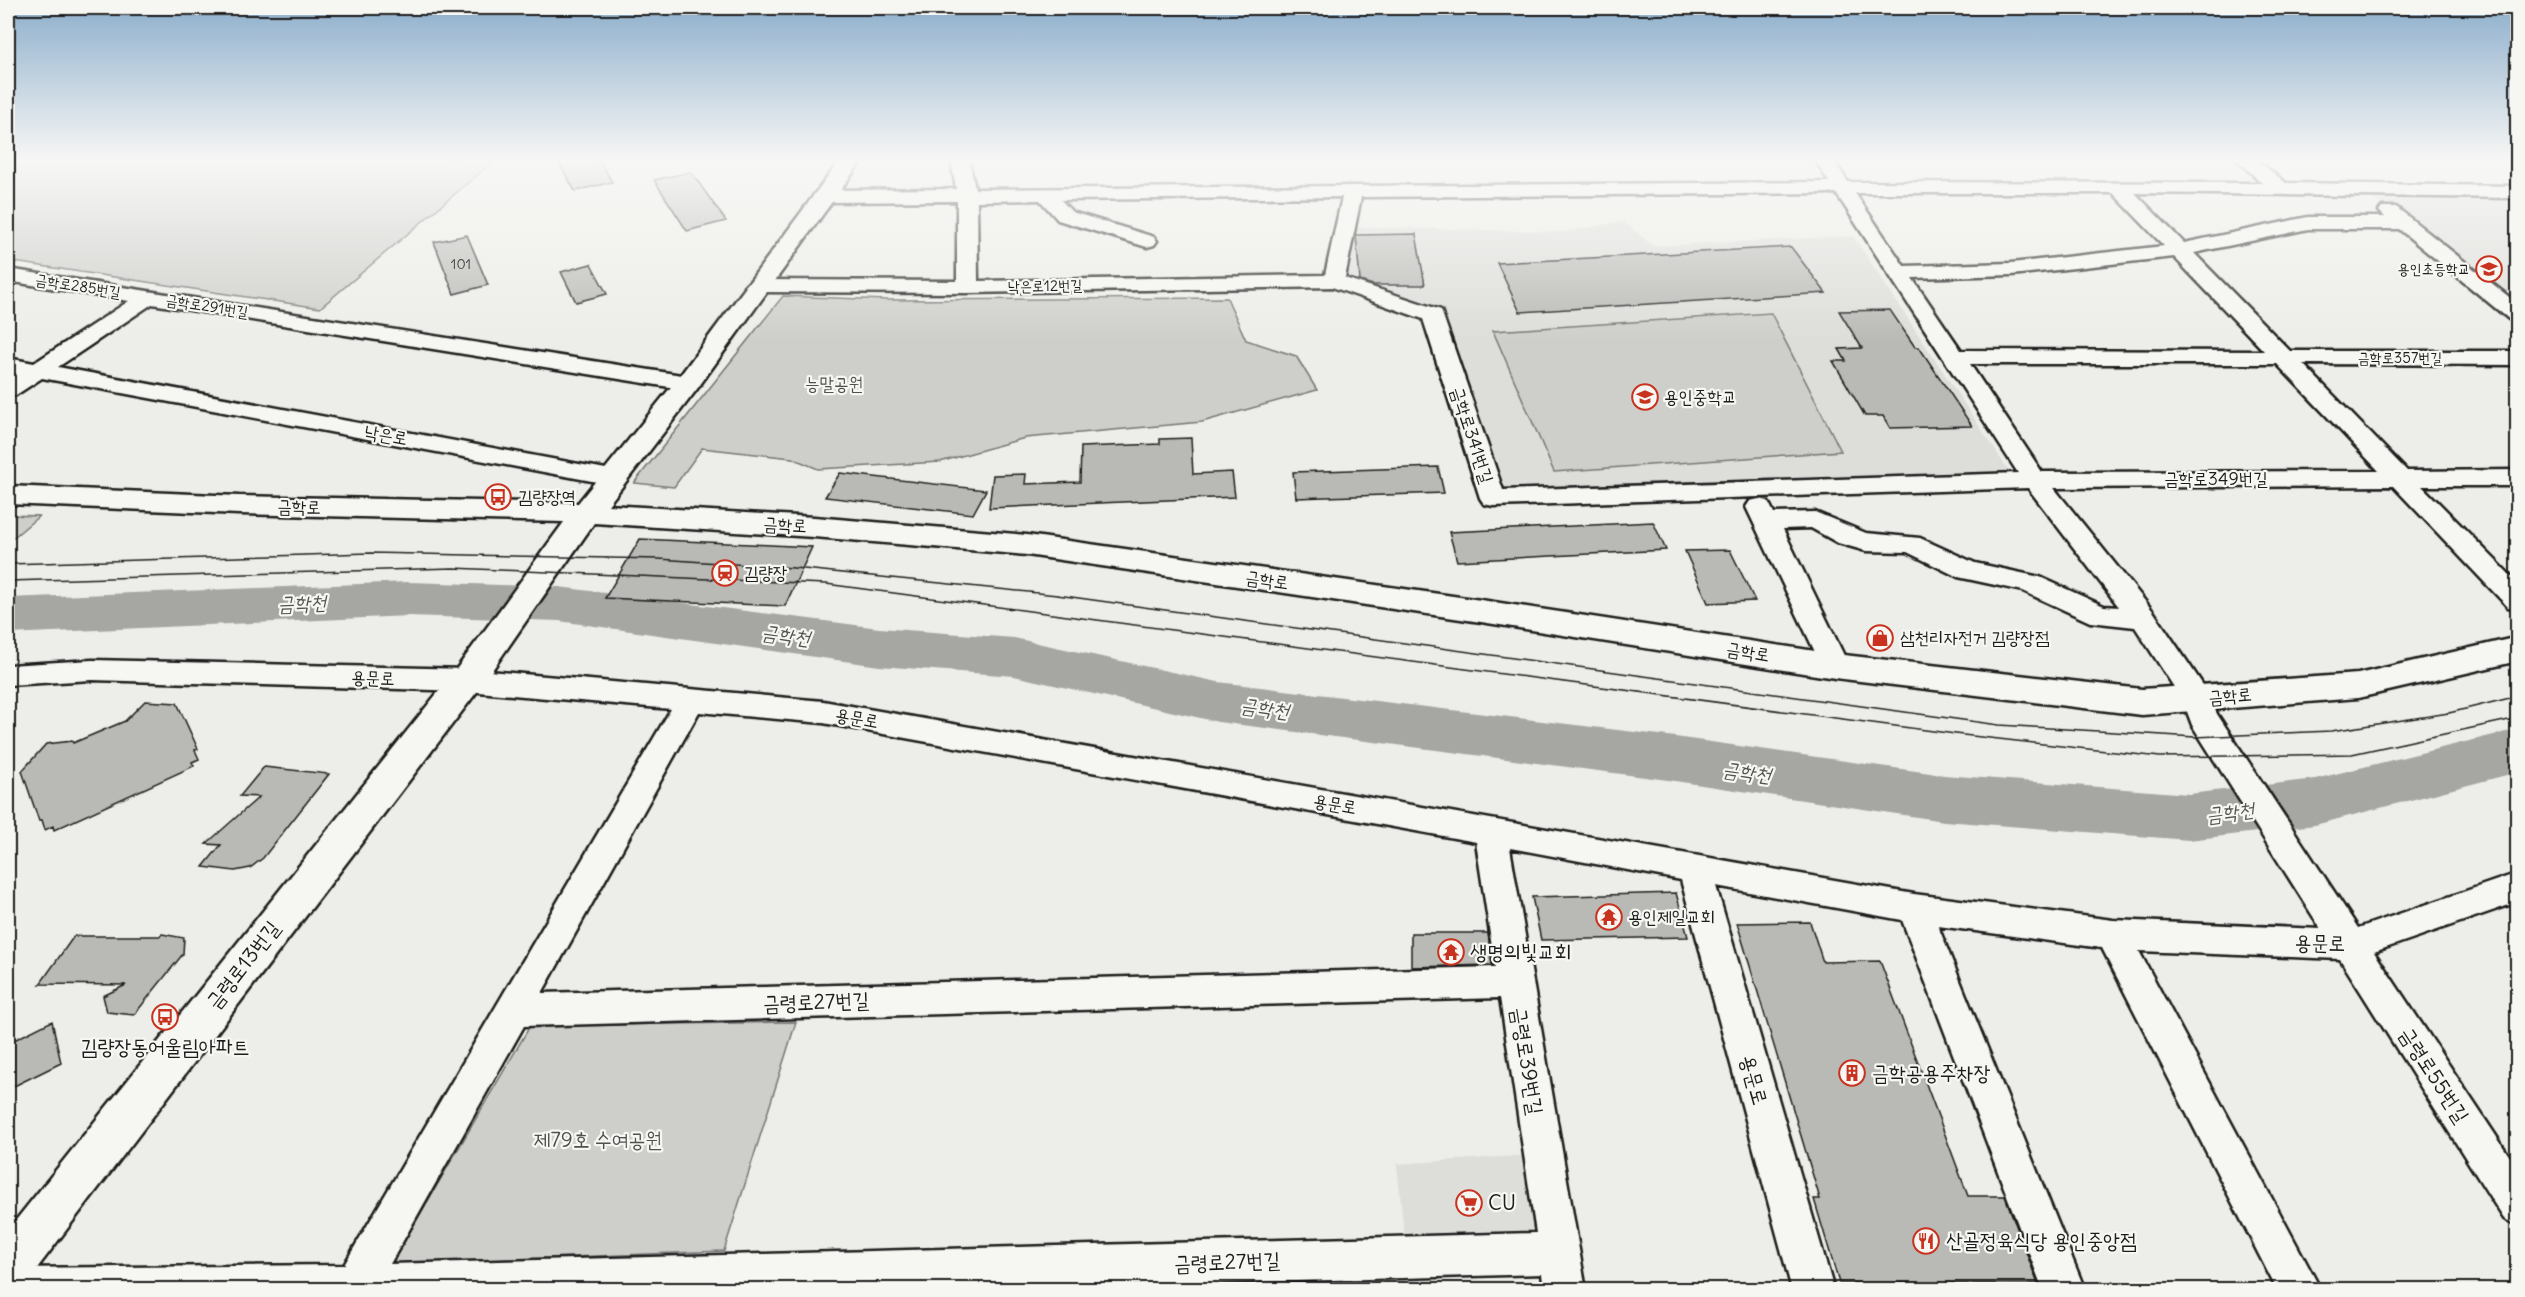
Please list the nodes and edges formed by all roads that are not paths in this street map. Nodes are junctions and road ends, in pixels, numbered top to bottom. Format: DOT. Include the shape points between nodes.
graph roads {
  1 [pos="805,221"];
  2 [pos="967,221"];
  3 [pos="1080,221"];
  4 [pos="1347,221"];
  5 [pos="1864,221"];
  6 [pos="2150,221"];
  7 [pos="2401,221"];
  8 [pos="2404,223"];
  9 [pos="1146,241"];
  10 [pos="2179,250"];
  11 [pos="1898,272"];
  12 [pos="8,275"];
  13 [pos="1334,281"];
  14 [pos="756,286"];
  15 [pos="968,287"];
  16 [pos="148,297"];
  17 [pos="2517,315"];
  18 [pos="1953,357"];
  19 [pos="2282,357"];
  20 [pos="2517,358"];
  21 [pos="8,365"];
  22 [pos="36,371"];
  23 [pos="688,382"];
  24 [pos="8,390"];
  25 [pos="613,477"];
  26 [pos="2398,478"];
  27 [pos="2517,478"];
  28 [pos="2035,480"];
  29 [pos="1750,489"];
  30 [pos="8,495"];
  31 [pos="586,513"];
  32 [pos="1765,521"];
  33 [pos="2517,600"];
  34 [pos="2143,618"];
  35 [pos="2517,649"];
  36 [pos="1835,666"];
  37 [pos="473,672"];
  38 [pos="8,675"];
  39 [pos="691,700"];
  40 [pos="2200,708"];
  41 [pos="1491,832"];
  42 [pos="1695,870"];
  43 [pos="2517,887"];
  44 [pos="1914,908"];
  45 [pos="2113,935"];
  46 [pos="2351,945"];
  47 [pos="1515,982"];
  48 [pos="513,1010"];
  49 [pos="2517,1205"];
  50 [pos="8,1267"];
  51 [pos="1562,1272"];
  52 [pos="354,1288"];
  53 [pos="8,1289"];
  54 [pos="1813,1290"];
  55 [pos="2064,1290"];
  56 [pos="2300,1290"];
  1 -- 14 [label="main road"];
  2 -- 15 [label="street"];
  3 -- 9 [label="street"];
  4 -- 13 [label="street"];
  5 -- 11 [label="street"];
  6 -- 10 [label="street"];
  7 -- 8 [label="street"];
  8 -- 10 [label="street" via="2308,223"];
  8 -- 17 [label="street"];
  10 -- 11 [label="street" via="2011,269"];
  10 -- 19 [label="street"];
  11 -- 18 [label="street"];
  12 -- 16 [label="street, 금학로285번길"];
  13 -- 15 [label="street, 낙은로12번길"];
  13 -- 29 [label="street, 금학로341번길" via="1433,315 1493,498"];
  14 -- 15 [label="street, 낙은로12번길"];
  14 -- 23 [label="main road"];
  16 -- 22 [label="street, 금학로291번길"];
  16 -- 23 [label="street, 금학로291번길"];
  18 -- 19 [label="street"];
  18 -- 28 [label="street"];
  19 -- 20 [label="street, 금학로357번길"];
  19 -- 26 [label="street"];
  21 -- 22 [label="street"];
  22 -- 24 [label="street, 금학로291번길"];
  22 -- 25 [label="street, 낙은로"];
  23 -- 25 [label="main road"];
  25 -- 31 [label="main road"];
  26 -- 27 [label="street"];
  26 -- 28 [label="street, 금학로349번길"];
  26 -- 33 [label="street"];
  28 -- 29 [label="street, 금학로349번길"];
  28 -- 34 [label="street"];
  29 -- 32 [label="street"];
  30 -- 31 [label="main road, 금학로"];
  31 -- 36 [label="main road, 금학로" via="814,527 1027,546"];
  31 -- 37 [label="main road, 금령로13번길"];
  32 -- 34 [label="street" via="1815,520 1866,542 1911,544 1968,571 2030,583 2100,615"];
  32 -- 36 [label="street"];
  34 -- 40 [label="street"];
  35 -- 40 [label="main road, 금학로" via="2358,686"];
  36 -- 40 [label="main road, 금학로"];
  37 -- 38 [label="street, 용문로" via="92,670"];
  37 -- 39 [label="street, 용문로"];
  37 -- 50 [label="main road, 금령로13번길"];
  39 -- 41 [label="street, 용문로" via="823,712"];
  39 -- 48 [label="street"];
  40 -- 46 [label="street, 금령로55번길"];
  41 -- 42 [label="street, 용문로"];
  41 -- 47 [label="street, 금령로39번길"];
  42 -- 44 [label="street, 용문로"];
  42 -- 54 [label="street, 용문로"];
  43 -- 46 [label="street, 용문로"];
  44 -- 45 [label="street, 용문로"];
  44 -- 55 [label="street"];
  45 -- 46 [label="street, 용문로"];
  45 -- 56 [label="street"];
  46 -- 49 [label="street, 금령로55번길"];
  47 -- 48 [label="street, 금령로27번길"];
  47 -- 51 [label="street, 금령로39번길"];
  48 -- 52 [label="street"];
  51 -- 52 [label="street, 금령로27번길"];
  52 -- 53 [label="street, 금령로27번길"];
}
